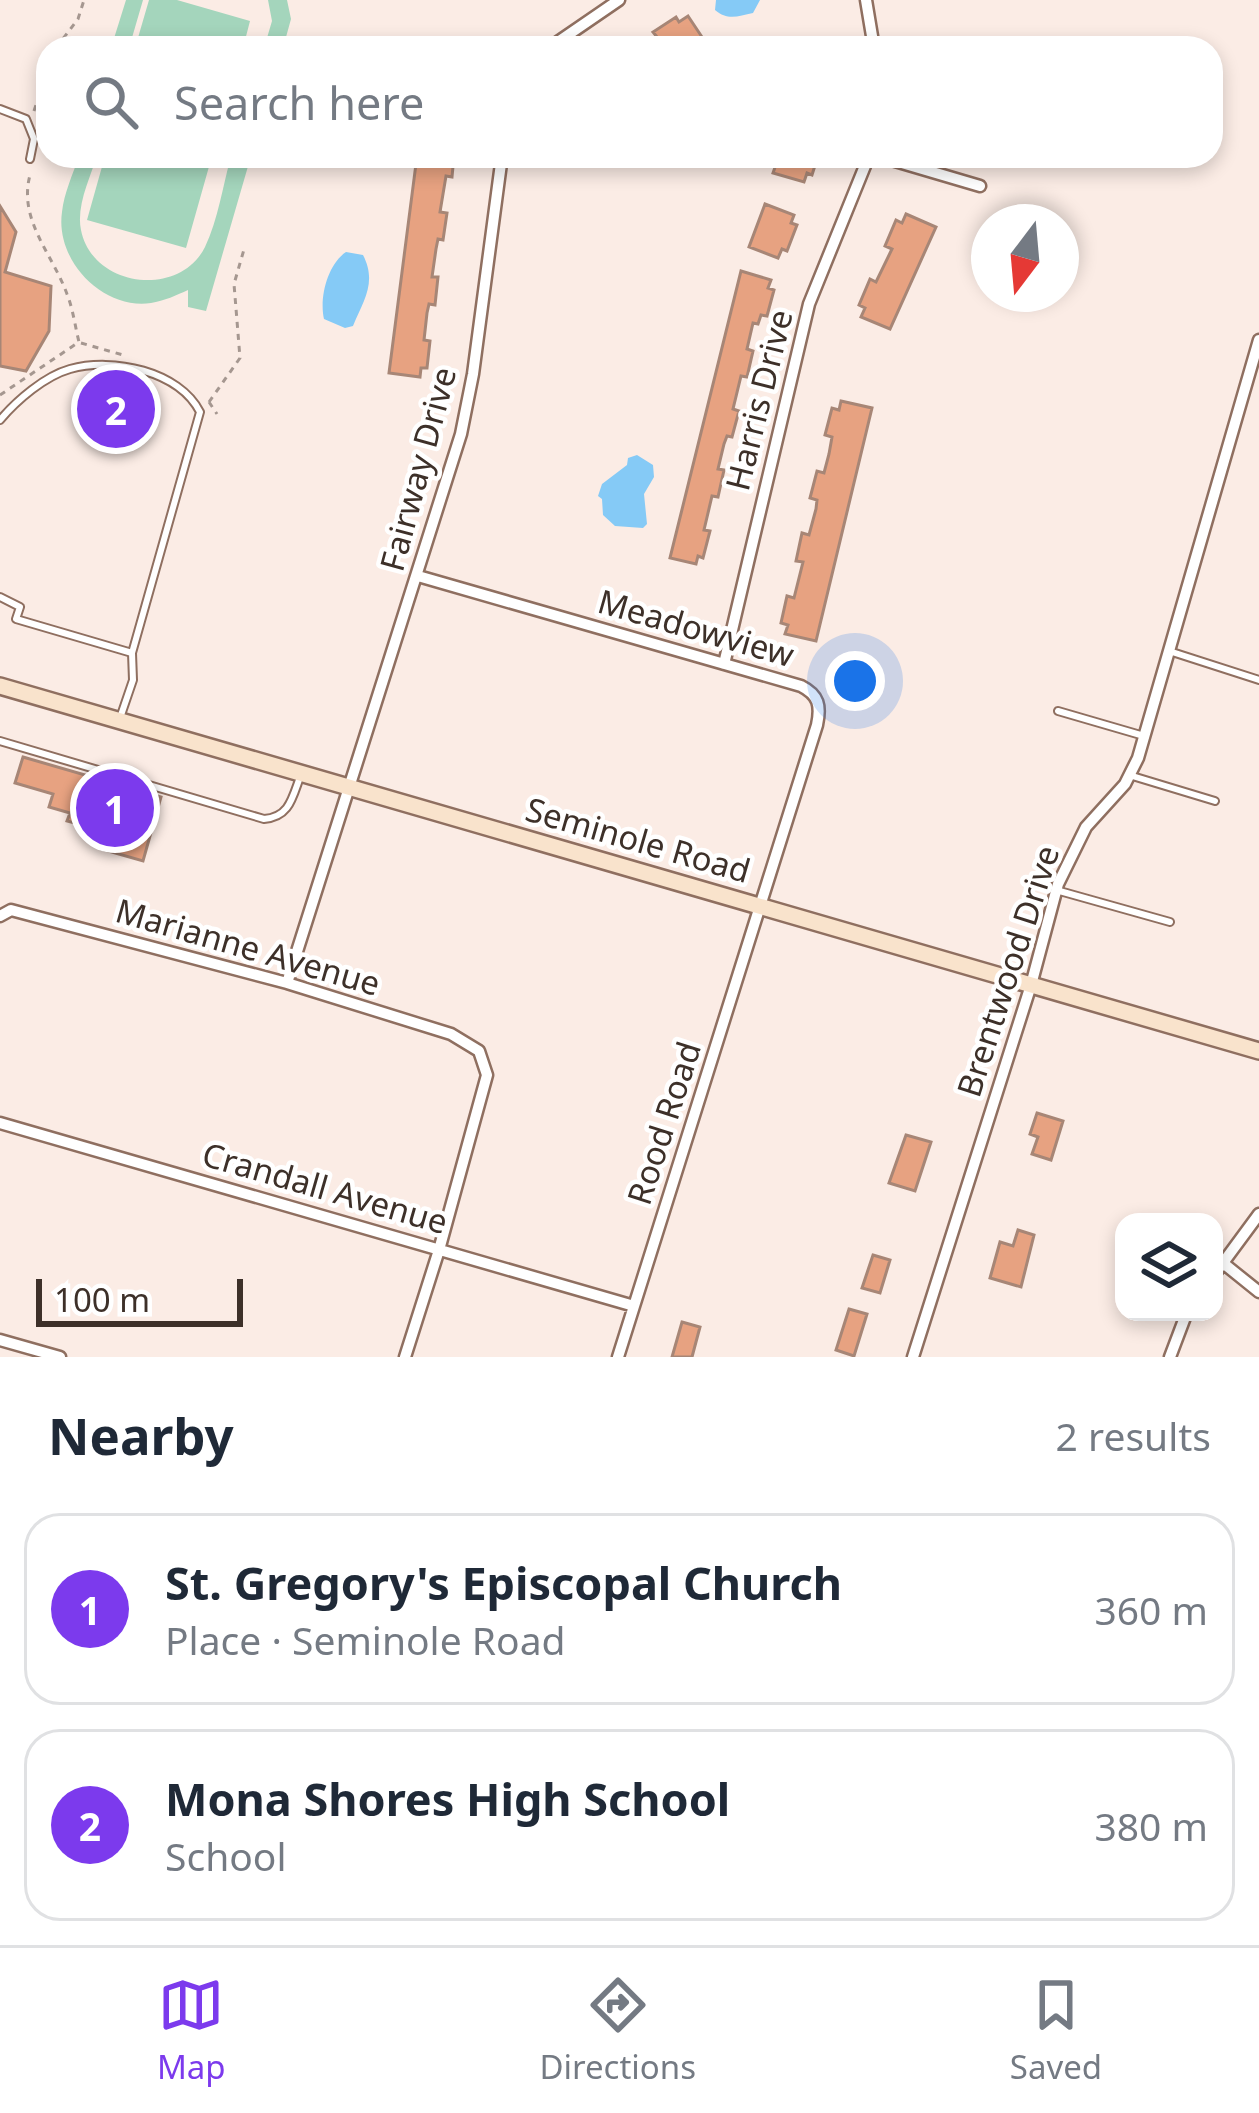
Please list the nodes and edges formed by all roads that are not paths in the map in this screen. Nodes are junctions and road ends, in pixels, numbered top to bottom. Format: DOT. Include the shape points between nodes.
graph roads {
  1 [pos="619,0"];
  2 [pos="866,0"];
  3 [pos="603,4"];
  4 [pos="563,36"];
  5 [pos="872,36"];
  6 [pos="0,110"];
  7 [pos="30,159"];
  8 [pos="500,168"];
  9 [pos="863,168"];
  10 [pos="919,168"];
  11 [pos="980,186"];
  12 [pos="1259,340"];
  13 [pos="0,420"];
  14 [pos="418,576"];
  15 [pos="0,597"];
  16 [pos="1169,651"];
  17 [pos="132,653"];
  18 [pos="724,664"];
  19 [pos="1259,680"];
  20 [pos="0,686"];
  21 [pos="1058,710"];
  22 [pos="119,721"];
  23 [pos="1144,736"];
  24 [pos="0,741"];
  25 [pos="301,774"];
  26 [pos="1129,775"];
  27 [pos="350,788"];
  28 [pos="1215,802"];
  29 [pos="1056,890"];
  30 [pos="760,906"];
  31 [pos="0,916"];
  32 [pos="1170,922"];
  33 [pos="287,983"];
  34 [pos="1030,985"];
  35 [pos="1259,1051"];
  36 [pos="0,1123"];
  37 [pos="1259,1214"];
  38 [pos="440,1250"];
  39 [pos="1223,1264"];
  40 [pos="1259,1292"];
  41 [pos="634,1306"];
  42 [pos="1184,1321"];
  43 [pos="0,1340"];
  44 [pos="60,1357"];
  45 [pos="405,1357"];
  46 [pos="618,1357"];
  47 [pos="913,1357"];
  48 [pos="1170,1357"];
  1 -- 3 [label="street"];
  2 -- 5 [label="street"];
  3 -- 4 [label="street"];
  6 -- 7 [label="lane" via="26,119"];
  8 -- 14 [label="street, Fairway Drive" via="469,406"];
  9 -- 18 [label="street, Harris Drive" via="809,304"];
  10 -- 11 [label="street"];
  12 -- 16 [label="street, Brentwood Drive"];
  13 -- 17 [label="lane" via="68,369 130,368 192,397 200,412"];
  14 -- 18 [label="street, Meadowview"];
  14 -- 27 [label="street, Fairway Drive"];
  15 -- 17 [label="lane" via="20,607 16,619"];
  16 -- 19 [label="lane"];
  16 -- 23 [label="street, Brentwood Drive"];
  17 -- 22 [label="lane" via="133,680"];
  18 -- 30 [label="street, Meadowview" via="801,686 819,703"];
  20 -- 22 [label="street, Seminole Road"];
  21 -- 23 [label="lane"];
  22 -- 25 [label="street, Seminole Road"];
  23 -- 26 [label="street, Brentwood Drive"];
  24 -- 25 [label="lane" via="264,819 288,809"];
  25 -- 27 [label="street, Seminole Road"];
  26 -- 28 [label="lane"];
  26 -- 29 [label="street, Brentwood Drive" via="1086,827"];
  27 -- 30 [label="street, Seminole Road"];
  27 -- 33 [label="street, Fairway Drive"];
  29 -- 32 [label="lane"];
  29 -- 34 [label="street, Brentwood Drive"];
  30 -- 34 [label="street, Seminole Road"];
  30 -- 41 [label="street, Rood Road"];
  31 -- 33 [label="street, Marianne Avenue" via="11,910"];
  33 -- 38 [label="street, Marianne Avenue" via="451,1034 479,1051 487,1075"];
  34 -- 35 [label="street, Seminole Road"];
  34 -- 47 [label="street, Brentwood Drive"];
  36 -- 38 [label="street, Crandall Avenue"];
  37 -- 39 [label="street"];
  38 -- 41 [label="street, Crandall Avenue"];
  38 -- 45 [label="street"];
  39 -- 40 [label="street"];
  41 -- 46 [label="street, Rood Road"];
  42 -- 48 [label="street"];
  43 -- 44 [label="street"];
}
